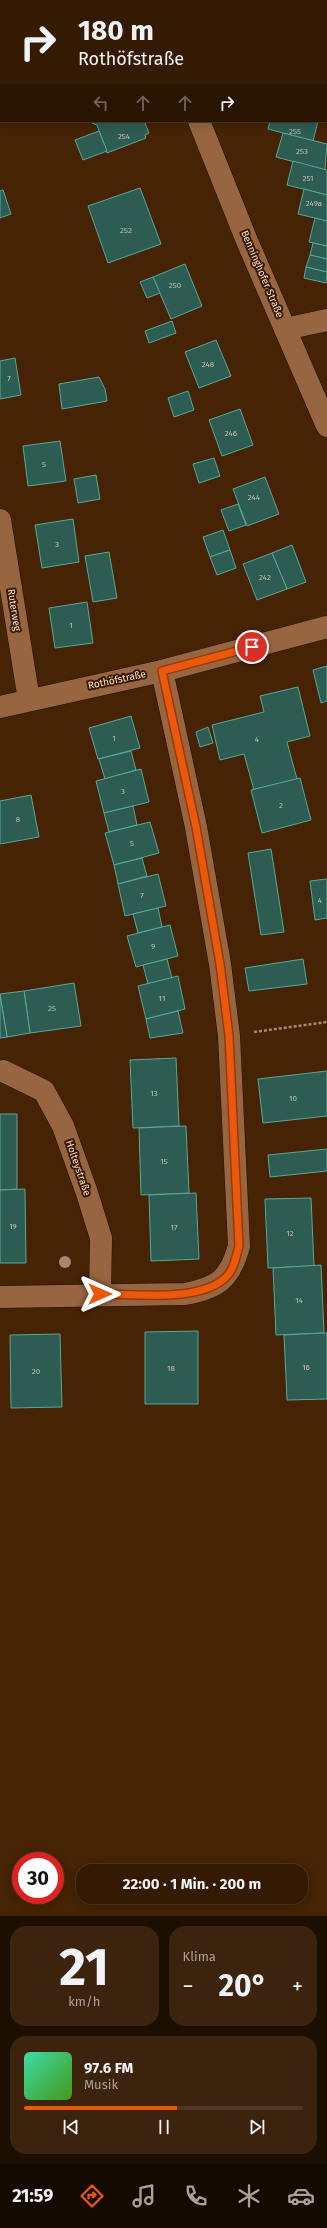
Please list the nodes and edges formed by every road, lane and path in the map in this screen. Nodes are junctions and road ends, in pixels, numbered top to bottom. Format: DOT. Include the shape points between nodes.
graph roads {
  1 [pos="198,122"];
  2 [pos="327,320"];
  3 [pos="285,329"];
  4 [pos="327,426"];
  5 [pos="0,520"];
  6 [pos="327,627"];
  7 [pos="162,671"];
  8 [pos="28,700"];
  9 [pos="0,707"];
  10 [pos="327,1022"];
  11 [pos="229,1036"];
  12 [pos="3,1071"];
  13 [pos="100,1294"];
  14 [pos="0,1297"];
  1 -- 3 [label="street, Benninghofer Straße"];
  2 -- 3 [label="street"];
  3 -- 4 [label="street, Benninghofer Straße"];
  5 -- 8 [label="street, Ruterweg"];
  6 -- 7 [label="street, Rothöfstraße"];
  7 -- 8 [label="street, Rothöfstraße"];
  7 -- 11 [label="street" via="196,827 220,964"];
  8 -- 9 [label="street, Rothöfstraße"];
  10 -- 11 [label="path"];
  11 -- 13 [label="street" via="239,1246 233,1266 228,1275 216,1285 202,1291 185,1294"];
  12 -- 13 [label="street, Holteystraße" via="44,1091 64,1126 101,1238"];
  13 -- 14 [label="street"];
}
